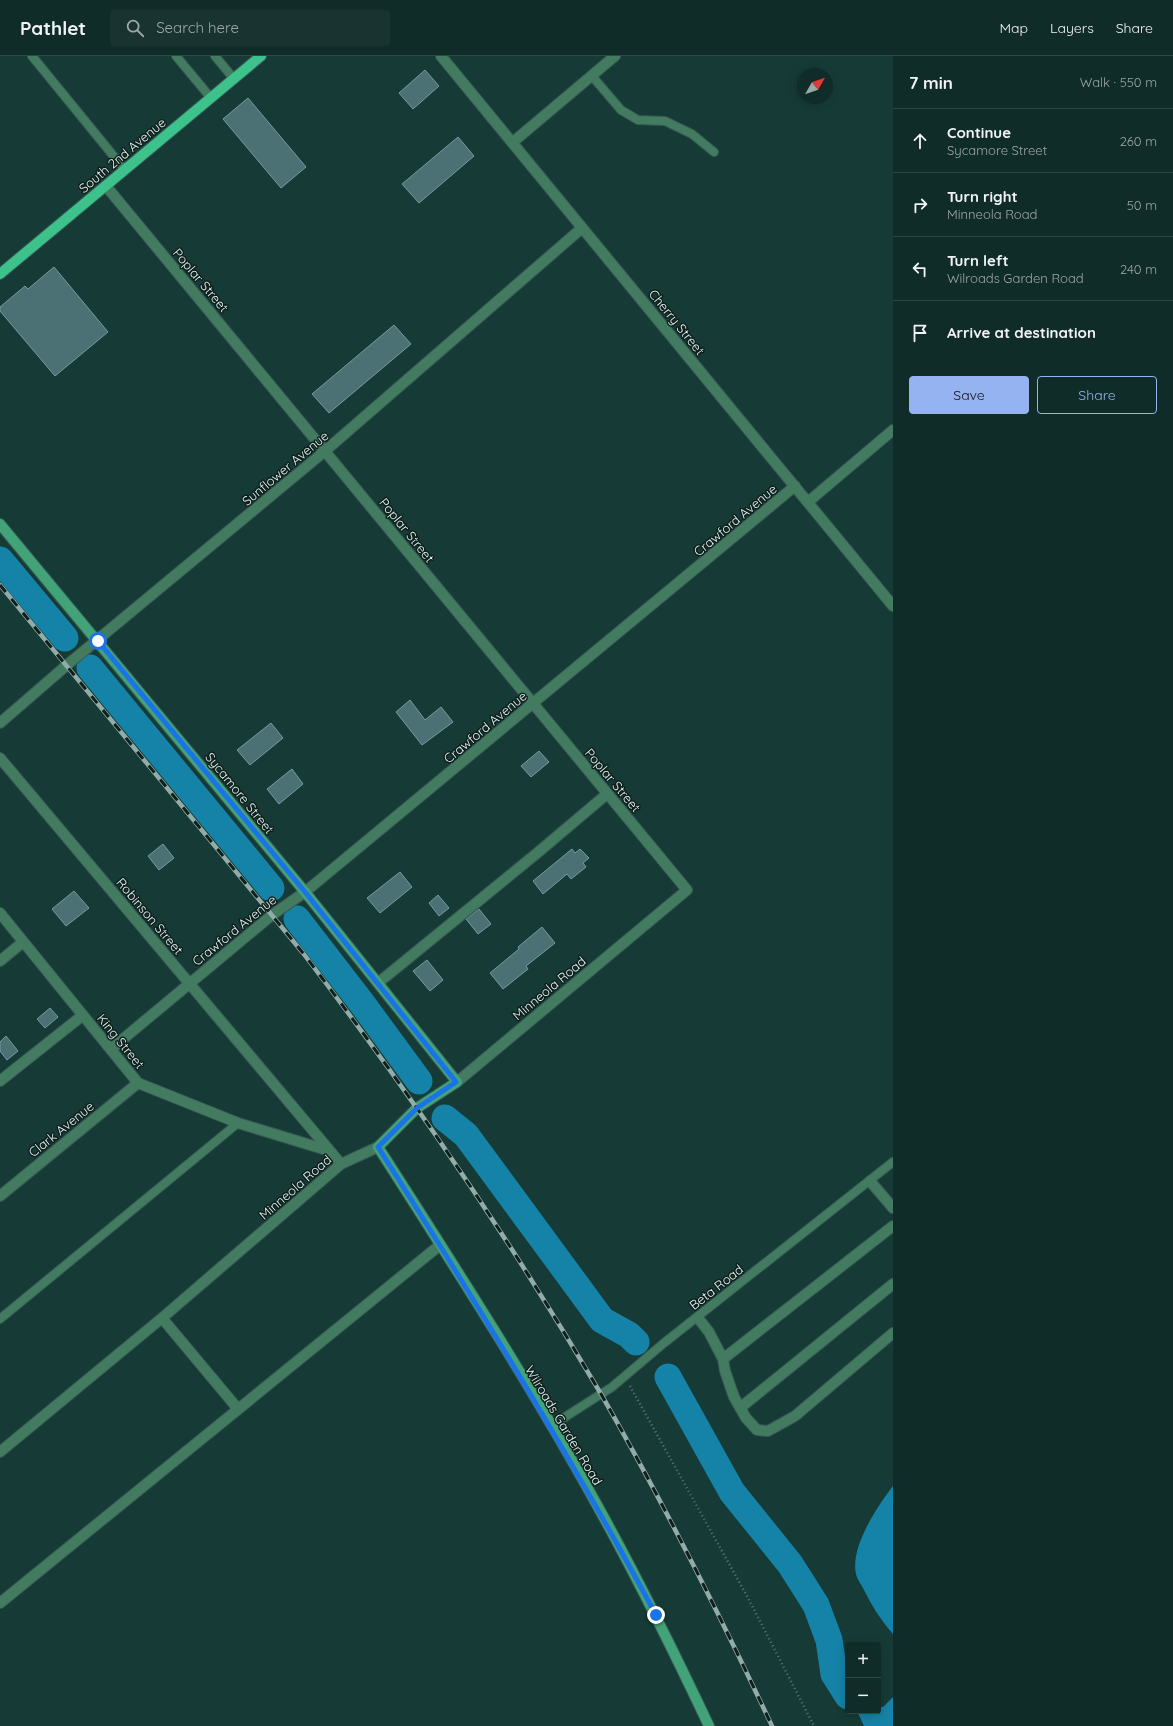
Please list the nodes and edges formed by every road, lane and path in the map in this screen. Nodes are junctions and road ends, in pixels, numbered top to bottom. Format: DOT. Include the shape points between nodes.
graph roads {
  1 [pos="32,56"];
  2 [pos="176,56"];
  3 [pos="215,56"];
  4 [pos="261,56"];
  5 [pos="615,56"];
  6 [pos="444,57"];
  7 [pos="592,76"];
  8 [pos="234,79"];
  9 [pos="211,98"];
  10 [pos="513,142"];
  11 [pos="714,152"];
  12 [pos="125,170"];
  13 [pos="106,186"];
  14 [pos="582,228"];
  15 [pos="0,274"];
  16 [pos="893,430"];
  17 [pos="325,451"];
  18 [pos="795,486"];
  19 [pos="808,502"];
  20 [pos="0,524"];
  21 [pos="893,606"];
  22 [pos="98,641"];
  23 [pos="533,704"];
  24 [pos="0,723"];
  25 [pos="0,758"];
  26 [pos="607,794"];
  27 [pos="687,890"];
  28 [pos="305,892"];
  29 [pos="0,914"];
  30 [pos="23,942"];
  31 [pos="0,961"];
  32 [pos="189,983"];
  33 [pos="378,983"];
  34 [pos="83,1015"];
  35 [pos="111,1049"];
  36 [pos="0,1082"];
  37 [pos="456,1082"];
  38 [pos="138,1083"];
  39 [pos="238,1123"];
  40 [pos="378,1147"];
  41 [pos="330,1151"];
  42 [pos="893,1162"];
  43 [pos="341,1164"];
  44 [pos="870,1181"];
  45 [pos="0,1196"];
  46 [pos="893,1208"];
  47 [pos="893,1226"];
  48 [pos="440,1245"];
  49 [pos="893,1284"];
  50 [pos="162,1318"];
  51 [pos="698,1318"];
  52 [pos="0,1319"];
  53 [pos="893,1333"];
  54 [pos="723,1359"];
  55 [pos="624,1377"];
  56 [pos="740,1408"];
  57 [pos="238,1409"];
  58 [pos="551,1426"];
  59 [pos="0,1452"];
  60 [pos="0,1603"];
  61 [pos="709,1726"];
  62 [pos="814,1726"];
  1 -- 12 [label="lane"];
  2 -- 9 [label="lane"];
  3 -- 8 [label="lane"];
  4 -- 8 [label="main road, South 2nd Avenue"];
  5 -- 7 [label="street"];
  6 -- 10 [label="street, Cherry Street"];
  7 -- 10 [label="street"];
  7 -- 11 [label="lane" via="621,110 638,120 665,121 692,134"];
  8 -- 9 [label="main road, South 2nd Avenue"];
  9 -- 12 [label="main road, South 2nd Avenue"];
  10 -- 14 [label="street, Cherry Street"];
  12 -- 13 [label="main road, South 2nd Avenue"];
  13 -- 15 [label="main road, South 2nd Avenue"];
  13 -- 17 [label="street, Poplar Street"];
  14 -- 17 [label="street, Sunflower Avenue"];
  14 -- 18 [label="street, Cherry Street"];
  16 -- 19 [label="street"];
  17 -- 22 [label="street, Sunflower Avenue"];
  17 -- 23 [label="street, Poplar Street"];
  18 -- 19 [label="street, Cherry Street"];
  18 -- 23 [label="street, Crawford Avenue"];
  19 -- 21 [label="street, Cherry Street"];
  20 -- 22 [label="street, Sycamore Street"];
  22 -- 24 [label="street, Sunflower Avenue"];
  22 -- 28 [label="street, Sycamore Street"];
  23 -- 26 [label="street, Poplar Street"];
  23 -- 28 [label="street, Crawford Avenue"];
  25 -- 32 [label="street, Robinson Street"];
  26 -- 27 [label="street, Poplar Street"];
  26 -- 33 [label="street"];
  27 -- 37 [label="street, Minneola Road"];
  28 -- 32 [label="street, Crawford Avenue" via="272,915"];
  28 -- 33 [label="street, Sycamore Street"];
  29 -- 30 [label="street, King Street"];
  30 -- 31 [label="street"];
  30 -- 34 [label="street, King Street"];
  32 -- 35 [label="street, Crawford Avenue"];
  32 -- 41 [label="street, Robinson Street"];
  33 -- 37 [label="street, Sycamore Street"];
  34 -- 35 [label="street, King Street"];
  34 -- 36 [label="street"];
  35 -- 38 [label="street, King Street"];
  37 -- 40 [label="street, Minneola Road" via="417,1108"];
  38 -- 39 [label="street, King Street"];
  38 -- 45 [label="street, Clark Avenue"];
  39 -- 41 [label="street, King Street"];
  39 -- 52 [label="lane"];
  40 -- 43 [label="street, Minneola Road"];
  40 -- 48 [label="street, Wilroads Garden Road"];
  41 -- 43 [label="street, Robinson Street"];
  42 -- 44 [label="lane, Beta Road"];
  43 -- 50 [label="street, Minneola Road"];
  44 -- 46 [label="street"];
  44 -- 51 [label="lane, Beta Road"];
  47 -- 54 [label="street"];
  48 -- 57 [label="street"];
  48 -- 58 [label="street, Wilroads Garden Road"];
  49 -- 56 [label="street"];
  50 -- 57 [label="street"];
  50 -- 59 [label="street, Minneola Road"];
  51 -- 54 [label="street" via="709,1332"];
  51 -- 55 [label="lane, Beta Road"];
  53 -- 56 [label="street" via="795,1416 768,1431 757,1430"];
  54 -- 56 [label="street" via="725,1371"];
  55 -- 58 [label="lane, Beta Road"];
  55 -- 62 [label="path" via="747,1596"];
  57 -- 60 [label="street"];
  58 -- 61 [label="street, Wilroads Garden Road" via="656,1615"];
}
